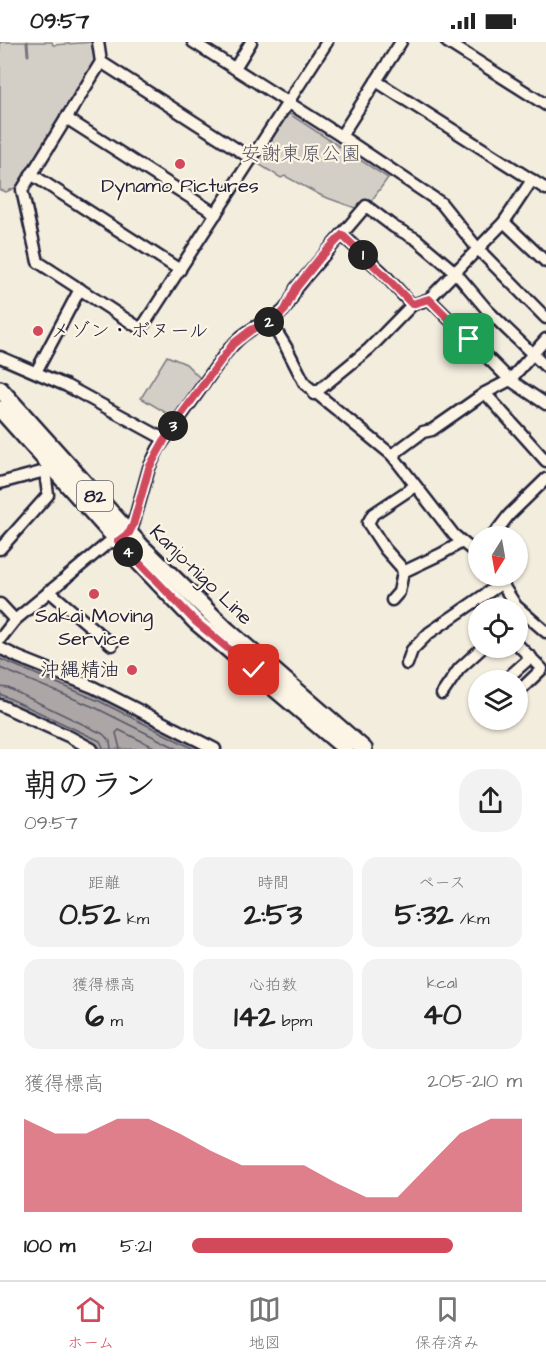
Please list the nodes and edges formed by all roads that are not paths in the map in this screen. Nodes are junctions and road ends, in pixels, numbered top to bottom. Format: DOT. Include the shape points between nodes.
graph roads {
  1 [pos="99,42"];
  2 [pos="193,42"];
  3 [pos="251,42"];
  4 [pos="327,42"];
  5 [pos="401,42"];
  6 [pos="447,42"];
  7 [pos="101,62"];
  8 [pos="235,68"];
  9 [pos="376,81"];
  10 [pos="288,102"];
  11 [pos="546,105"];
  12 [pos="66,118"];
  13 [pos="341,136"];
  14 [pos="252,159"];
  15 [pos="31,174"];
  16 [pos="532,180"];
  17 [pos="546,189"];
  18 [pos="216,214"];
  19 [pos="504,222"];
  20 [pos="342,235"];
  21 [pos="478,249"];
  22 [pos="546,262"];
  23 [pos="180,270"];
  24 [pos="455,272"];
  25 [pos="80,289"];
  26 [pos="429,299"];
  27 [pos="412,304"];
  28 [pos="546,318"];
  29 [pos="270,321"];
  30 [pos="546,339"];
  31 [pos="532,356"];
  32 [pos="0,357"];
  33 [pos="546,367"];
  34 [pos="36,372"];
  35 [pos="510,380"];
  36 [pos="0,389"];
  37 [pos="485,393"];
  38 [pos="314,394"];
  39 [pos="546,404"];
  40 [pos="0,410"];
  41 [pos="164,439"];
  42 [pos="392,455"];
  43 [pos="546,460"];
  44 [pos="53,466"];
  45 [pos="546,479"];
  46 [pos="0,483"];
  47 [pos="415,486"];
  48 [pos="500,526"];
  49 [pos="123,537"];
  50 [pos="462,542"];
  51 [pos="468,547"];
  52 [pos="0,549"];
  53 [pos="403,572"];
  54 [pos="495,586"];
  55 [pos="504,586"];
  56 [pos="49,591"];
  57 [pos="486,598"];
  58 [pos="392,600"];
  59 [pos="0,604"];
  60 [pos="468,612"];
  61 [pos="15,620"];
  62 [pos="546,632"];
  63 [pos="0,639"];
  64 [pos="112,645"];
  65 [pos="0,648"];
  66 [pos="528,654"];
  67 [pos="531,657"];
  68 [pos="471,658"];
  69 [pos="407,664"];
  70 [pos="516,670"];
  71 [pos="528,682"];
  72 [pos="442,694"];
  73 [pos="0,705"];
  74 [pos="92,749"];
  75 [pos="215,749"];
  76 [pos="346,749"];
  77 [pos="364,749"];
  1 -- 7 [label="street"];
  2 -- 8 [label="street"];
  3 -- 8 [label="street"];
  4 -- 10 [label="street"];
  5 -- 9 [label="street"];
  6 -- 11 [label="street"];
  7 -- 12 [label="street"];
  7 -- 14 [label="street"];
  8 -- 10 [label="street"];
  9 -- 13 [label="street"];
  9 -- 16 [label="street"];
  10 -- 13 [label="street"];
  10 -- 14 [label="street"];
  12 -- 15 [label="street"];
  12 -- 18 [label="street"];
  13 -- 21 [label="street" via="441,203"];
  14 -- 18 [label="street"];
  15 -- 23 [label="street"];
  15 -- 25 [label="street" via="22,190 38,262"];
  16 -- 17 [label="street"];
  16 -- 19 [label="street"];
  18 -- 23 [label="street"];
  19 -- 21 [label="street"];
  19 -- 22 [label="street"];
  20 -- 24 [label="street" via="366,206 416,239"];
  20 -- 27 [label="street"];
  20 -- 29 [label="street" via="296,288 285,310"];
  21 -- 24 [label="street"];
  21 -- 28 [label="street"];
  23 -- 25 [label="street" via="141,329"];
  24 -- 26 [label="street"];
  24 -- 31 [label="street"];
  25 -- 34 [label="street"];
  26 -- 27 [label="street"];
  26 -- 35 [label="street"];
  27 -- 38 [label="street" via="369,349"];
  29 -- 38 [label="street"];
  29 -- 41 [label="street" via="233,344"];
  30 -- 31 [label="street"];
  31 -- 33 [label="street"];
  31 -- 35 [label="street"];
  32 -- 34 [label="street"];
  34 -- 41 [label="street"];
  35 -- 37 [label="street"];
  35 -- 39 [label="street"];
  36 -- 44 [label="main road, Kanjo-nigo Line / 82"];
  37 -- 42 [label="street"];
  37 -- 43 [label="street"];
  38 -- 42 [label="street"];
  40 -- 44 [label="main road, Kanjo-nigo Line / 82"];
  41 -- 49 [label="street" via="149,468 133,525"];
  42 -- 47 [label="street"];
  44 -- 46 [label="street"];
  44 -- 49 [label="main road, Kanjo-nigo Line / 82"];
  44 -- 52 [label="street" via="48,495"];
  45 -- 48 [label="street"];
  47 -- 50 [label="street"];
  47 -- 53 [label="street" via="373,514 368,523"];
  49 -- 56 [label="street" via="108,543"];
  49 -- 76 [label="main road, Kanjo-nigo Line / 82" via="196,622"];
  49 -- 77 [label="main road, Kanjo-nigo Line / 82"];
  50 -- 51 [label="street"];
  50 -- 53 [label="street"];
  53 -- 58 [label="street" via="399,592"];
  54 -- 57 [label="street"];
  55 -- 62 [label="street" via="516,606"];
  56 -- 61 [label="street"];
  56 -- 64 [label="street"];
  59 -- 61 [label="street"];
  60 -- 69 [label="street" via="429,633 412,650"];
  61 -- 63 [label="street"];
  65 -- 75 [label="street" via="93,687"];
  66 -- 67 [label="street"];
  67 -- 70 [label="street"];
  67 -- 71 [label="street" via="542,669"];
  68 -- 72 [label="street"];
  73 -- 74 [label="street"];
}
